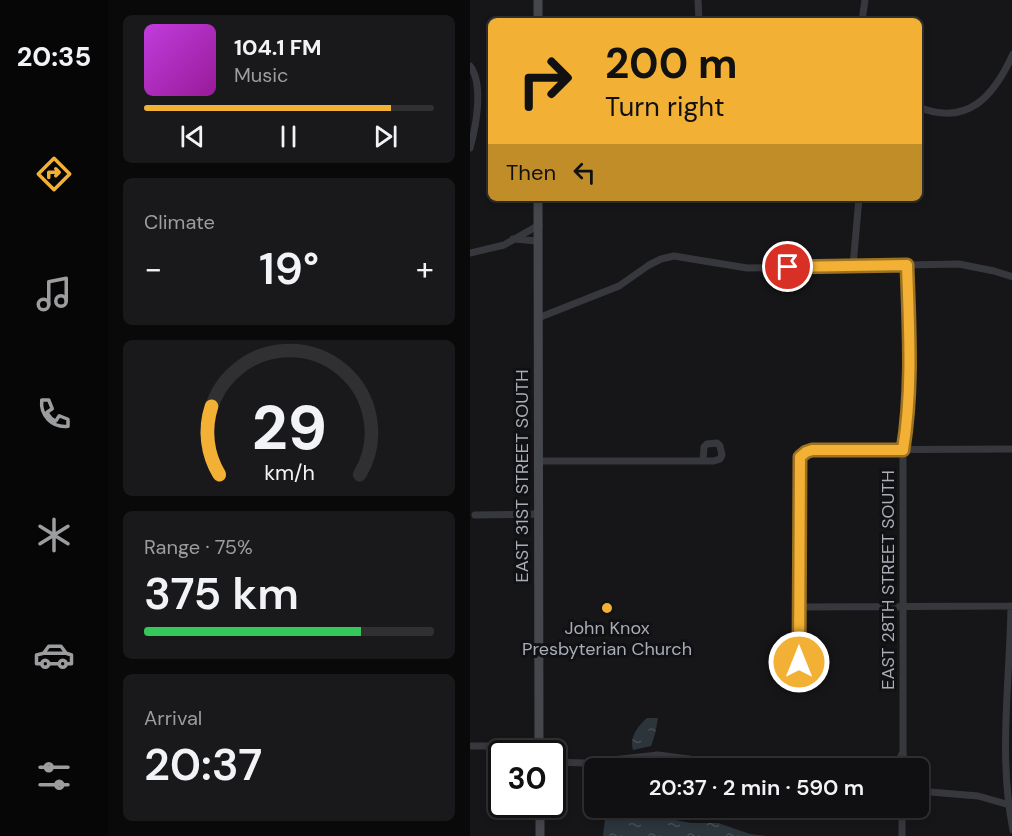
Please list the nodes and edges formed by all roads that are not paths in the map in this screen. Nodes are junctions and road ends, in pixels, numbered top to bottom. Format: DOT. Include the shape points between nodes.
graph roads {
  1 [pos="538,0"];
  2 [pos="698,0"];
  3 [pos="865,0"];
  4 [pos="538,18"];
  5 [pos="699,18"];
  6 [pos="862,18"];
  7 [pos="1013,54"];
  8 [pos="470,66"];
  9 [pos="922,108"];
  10 [pos="470,148"];
  11 [pos="538,201"];
  12 [pos="858,201"];
  13 [pos="539,225"];
  14 [pos="513,239"];
  15 [pos="538,241"];
  16 [pos="470,254"];
  17 [pos="907,265"];
  18 [pos="853,266"];
  19 [pos="1013,277"];
  20 [pos="538,318"];
  21 [pos="1013,449"];
  22 [pos="903,450"];
  23 [pos="539,461"];
  24 [pos="703,461"];
  25 [pos="539,514"];
  26 [pos="475,515"];
  27 [pos="1012,606"];
  28 [pos="799,607"];
  29 [pos="903,607"];
  30 [pos="799,680"];
  31 [pos="540,740"];
  32 [pos="470,746"];
  33 [pos="488,747"];
  34 [pos="903,752"];
  35 [pos="630,758"];
  36 [pos="681,758"];
  37 [pos="900,758"];
  38 [pos="904,758"];
  39 [pos="566,762"];
  40 [pos="584,763"];
  41 [pos="929,792"];
  42 [pos="1010,805"];
  43 [pos="540,818"];
  44 [pos="901,818"];
  45 [pos="1013,830"];
  46 [pos="540,836"];
  47 [pos="902,836"];
  1 -- 4 [label="main road"];
  2 -- 5 [label="street"];
  3 -- 6 [label="street"];
  7 -- 9 [label="street" via="993,91 974,106 946,112"];
  8 -- 10 [label="street" via="475,77 477,108"];
  11 -- 13 [label="main road, EAST 31ST STREET SOUTH"];
  12 -- 18 [label="street"];
  13 -- 14 [label="street"];
  13 -- 15 [label="main road, EAST 31ST STREET SOUTH"];
  14 -- 15 [label="street"];
  14 -- 16 [label="street"];
  15 -- 20 [label="main road, EAST 31ST STREET SOUTH"];
  17 -- 18 [label="street"];
  17 -- 19 [label="street" via="959,264"];
  17 -- 22 [label="street, EAST 28TH STREET SOUTH" via="910,395"];
  18 -- 20 [label="street" via="747,268 674,256 649,266 619,286"];
  20 -- 23 [label="main road, EAST 31ST STREET SOUTH"];
  21 -- 22 [label="street"];
  22 -- 28 [label="street" via="803,453 799,462"];
  22 -- 29 [label="street, EAST 28TH STREET SOUTH"];
  23 -- 24 [label="street"];
  23 -- 25 [label="main road, EAST 31ST STREET SOUTH"];
  25 -- 26 [label="street"];
  25 -- 31 [label="main road, EAST 31ST STREET SOUTH"];
  27 -- 29 [label="street"];
  27 -- 42 [label="street" via="1005,744"];
  28 -- 29 [label="street"];
  28 -- 30 [label="street"];
  29 -- 34 [label="street, EAST 28TH STREET SOUTH"];
  32 -- 33 [label="street"];
  34 -- 37 [label="street"];
  34 -- 38 [label="street, EAST 28TH STREET SOUTH"];
  35 -- 36 [label="street"];
  39 -- 40 [label="street"];
  41 -- 42 [label="street" via="978,796"];
  42 -- 45 [label="street"];
  43 -- 46 [label="main road"];
  44 -- 47 [label="street"];
}
